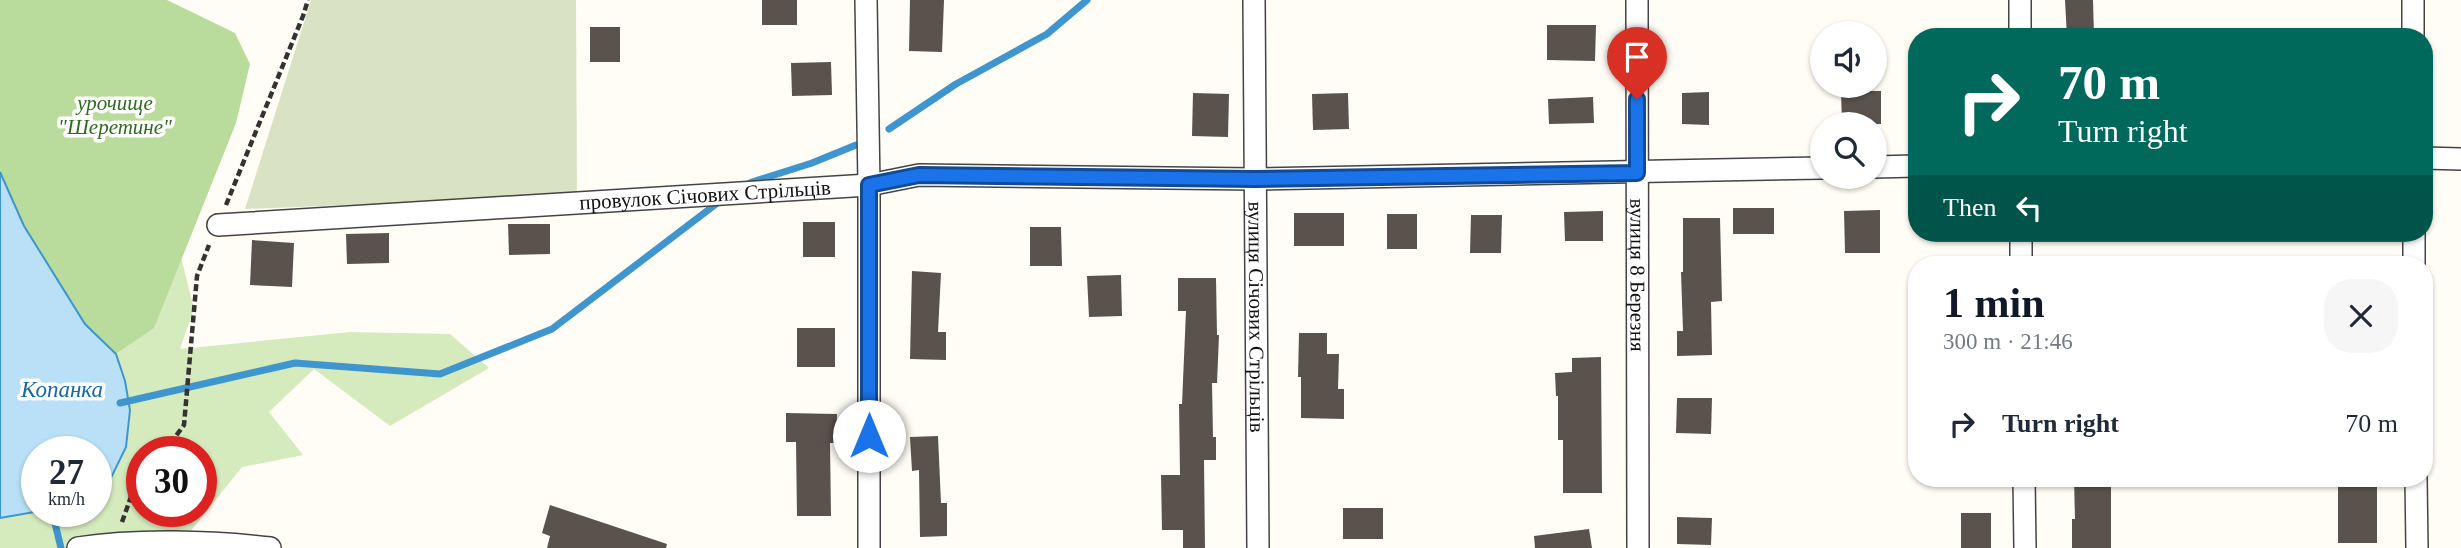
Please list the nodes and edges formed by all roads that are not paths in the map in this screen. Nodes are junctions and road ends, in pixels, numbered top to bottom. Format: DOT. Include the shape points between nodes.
graph roads {
  1 [pos="866,0"];
  2 [pos="1254,0"];
  3 [pos="1637,0"];
  4 [pos="2020,0"];
  5 [pos="2413,0"];
  6 [pos="2020,28"];
  7 [pos="2413,28"];
  8 [pos="2433,158"];
  9 [pos="2461,159"];
  10 [pos="1908,166"];
  11 [pos="1887,167"];
  12 [pos="1810,168"];
  13 [pos="1637,173"];
  14 [pos="1255,179"];
  15 [pos="869,185"];
  16 [pos="218,225"];
  17 [pos="2024,487"];
  18 [pos="2416,487"];
  19 [pos="78,548"];
  20 [pos="270,548"];
  21 [pos="869,548"];
  22 [pos="1258,548"];
  23 [pos="1638,548"];
  24 [pos="2025,548"];
  25 [pos="2417,548"];
  1 -- 15 [label="street"];
  2 -- 14 [label="street, вулиця Січових Стрільців"];
  3 -- 13 [label="street, вулиця 8 Березня"];
  4 -- 6 [label="street"];
  5 -- 7 [label="street"];
  8 -- 9 [label="street"];
  10 -- 11 [label="street"];
  12 -- 13 [label="street, провулок Січових Стрільців"];
  13 -- 14 [label="street, провулок Січових Стрільців"];
  13 -- 23 [label="street, вулиця 8 Березня"];
  14 -- 15 [label="street, провулок Січових Стрільців" via="919,175"];
  14 -- 22 [label="street, вулиця Січових Стрільців"];
  15 -- 16 [label="street, провулок Січових Стрільців"];
  15 -- 21 [label="street"];
  17 -- 24 [label="street"];
  18 -- 25 [label="street"];
  19 -- 20 [label="street" via="114,542"];
}
